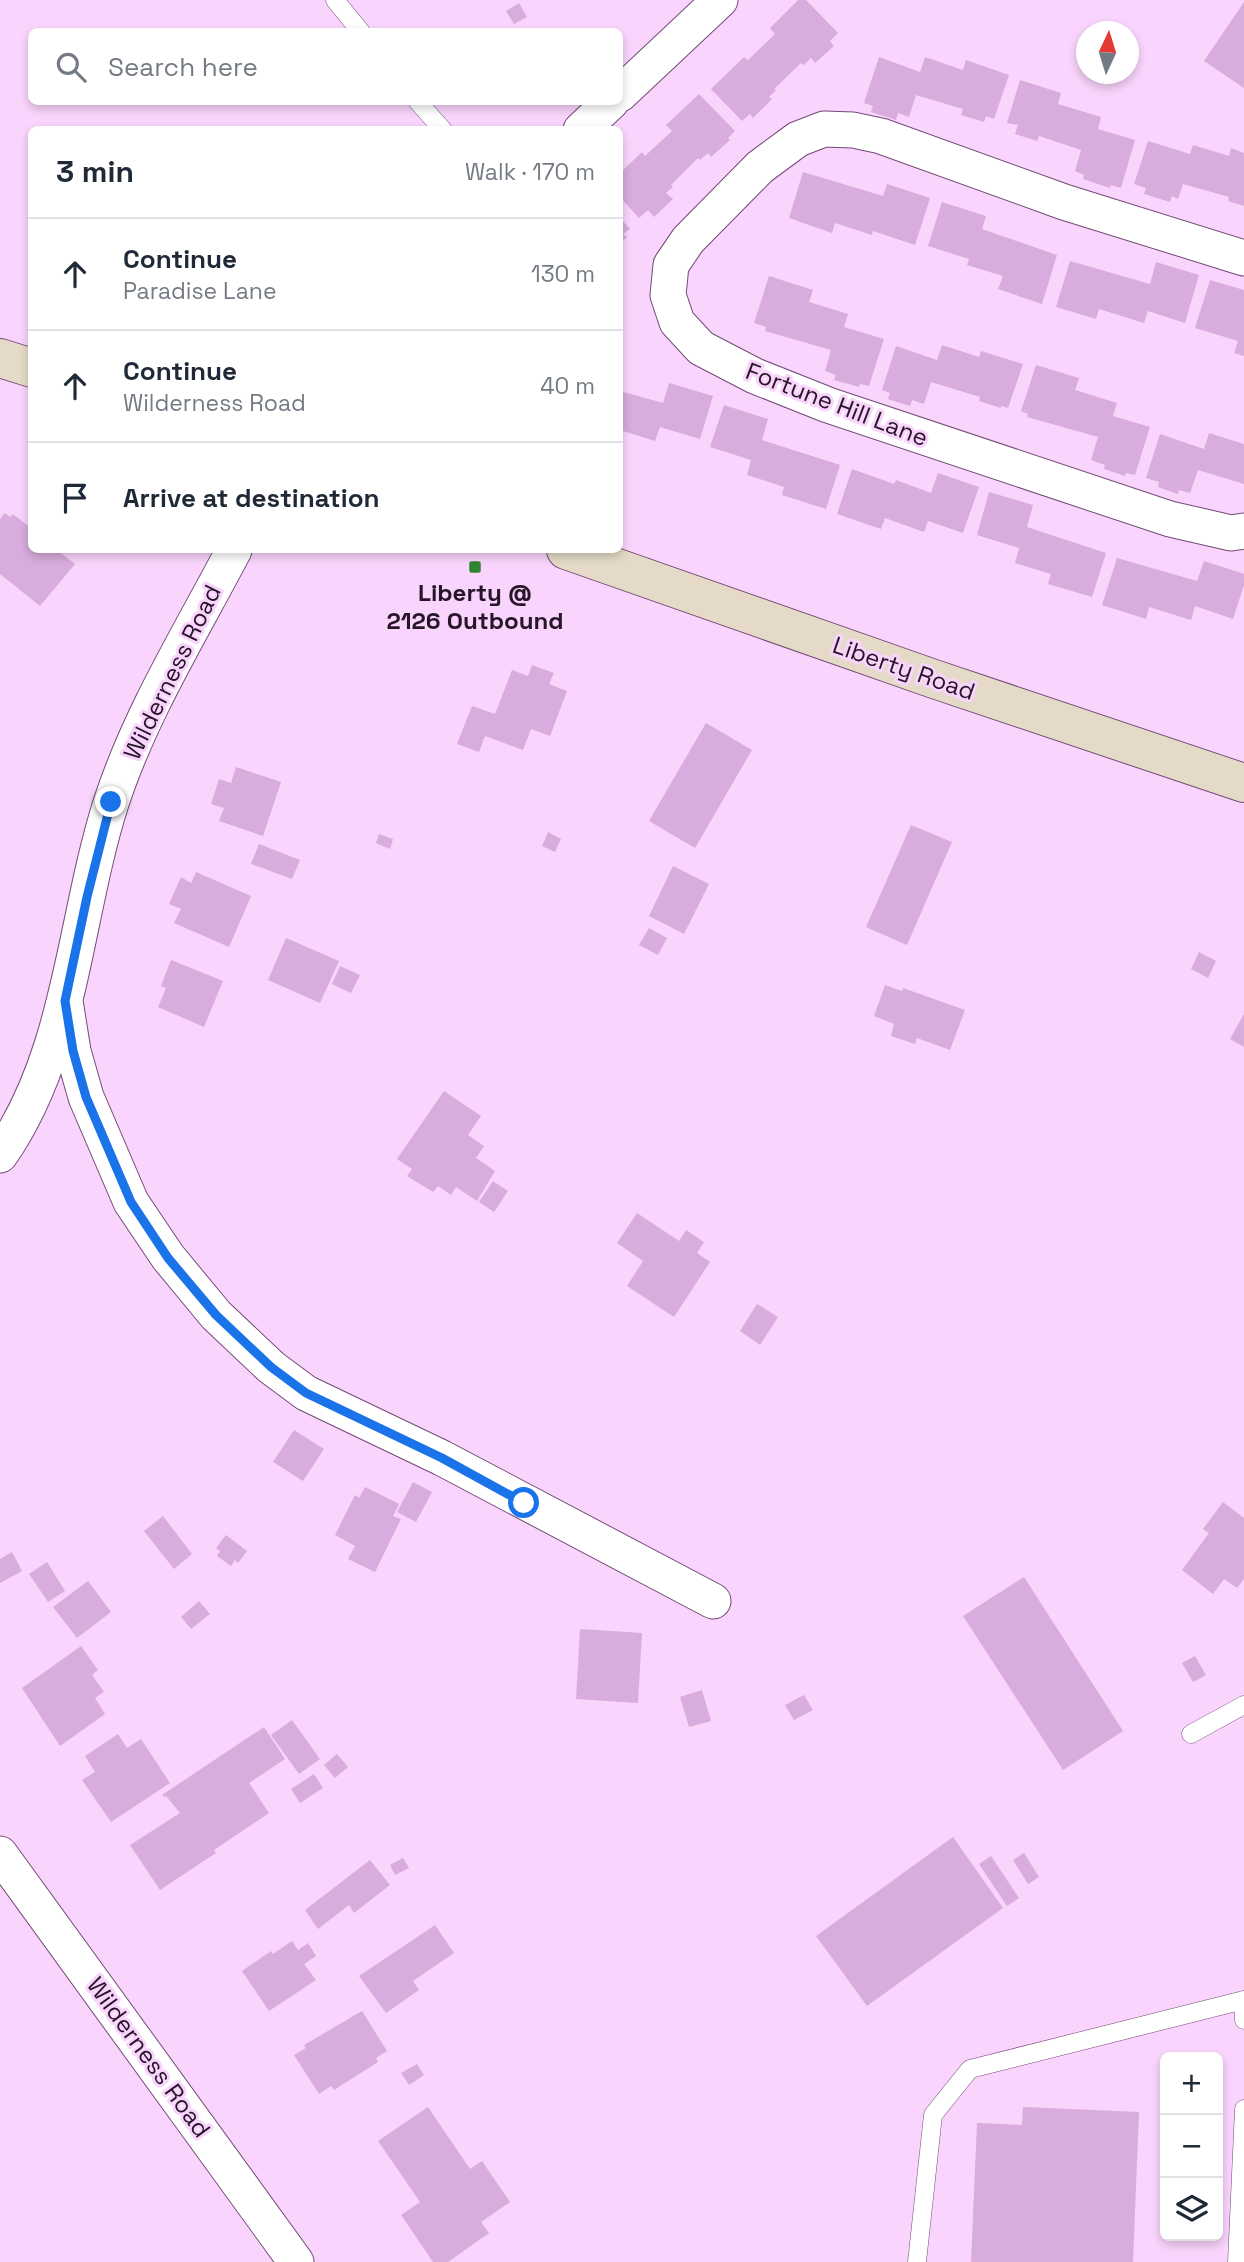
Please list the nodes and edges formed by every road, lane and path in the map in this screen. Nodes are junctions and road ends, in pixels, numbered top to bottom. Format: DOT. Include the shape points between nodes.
graph roads {
  1 [pos="335,0"];
  2 [pos="720,0"];
  3 [pos="358,28"];
  4 [pos="623,91"];
  5 [pos="421,105"];
  6 [pos="608,105"];
  7 [pos="439,126"];
  8 [pos="585,126"];
  9 [pos="1244,258"];
  10 [pos="0,358"];
  11 [pos="28,367"];
  12 [pos="1244,531"];
  13 [pos="232,553"];
  14 [pos="575,553"];
  15 [pos="1244,783"];
  16 [pos="65,1001"];
  17 [pos="0,1155"];
  18 [pos="713,1601"];
  19 [pos="1244,1705"];
  20 [pos="1191,1734"];
  21 [pos="0,1854"];
  22 [pos="1243,2000"];
  23 [pos="1244,2020"];
  24 [pos="1244,2109"];
  25 [pos="296,2262"];
  26 [pos="917,2262"];
  27 [pos="1237,2262"];
  1 -- 3 [label="lane"];
  2 -- 4 [label="street"];
  5 -- 7 [label="lane"];
  6 -- 8 [label="street"];
  9 -- 12 [label="street, Fortune Hill Lane" via="1064,202 881,136 824,130 798,139 761,167 688,240 671,265 668,295 677,322 701,348 755,376 828,405 1170,519 1231,533"];
  10 -- 11 [label="main road"];
  13 -- 16 [label="street, Wilderness Road" via="153,704 111,802"];
  14 -- 15 [label="main road, Liberty Road"];
  16 -- 17 [label="street, Wilderness Road" via="37,1085"];
  16 -- 18 [label="street" via="86,1097 131,1202 168,1258 216,1315 271,1367 306,1393 442,1458"];
  19 -- 20 [label="lane"];
  21 -- 25 [label="street, Wilderness Road"];
  22 -- 23 [label="lane"];
  22 -- 26 [label="lane" via="970,2069 933,2115"];
  24 -- 27 [label="lane"];
}
